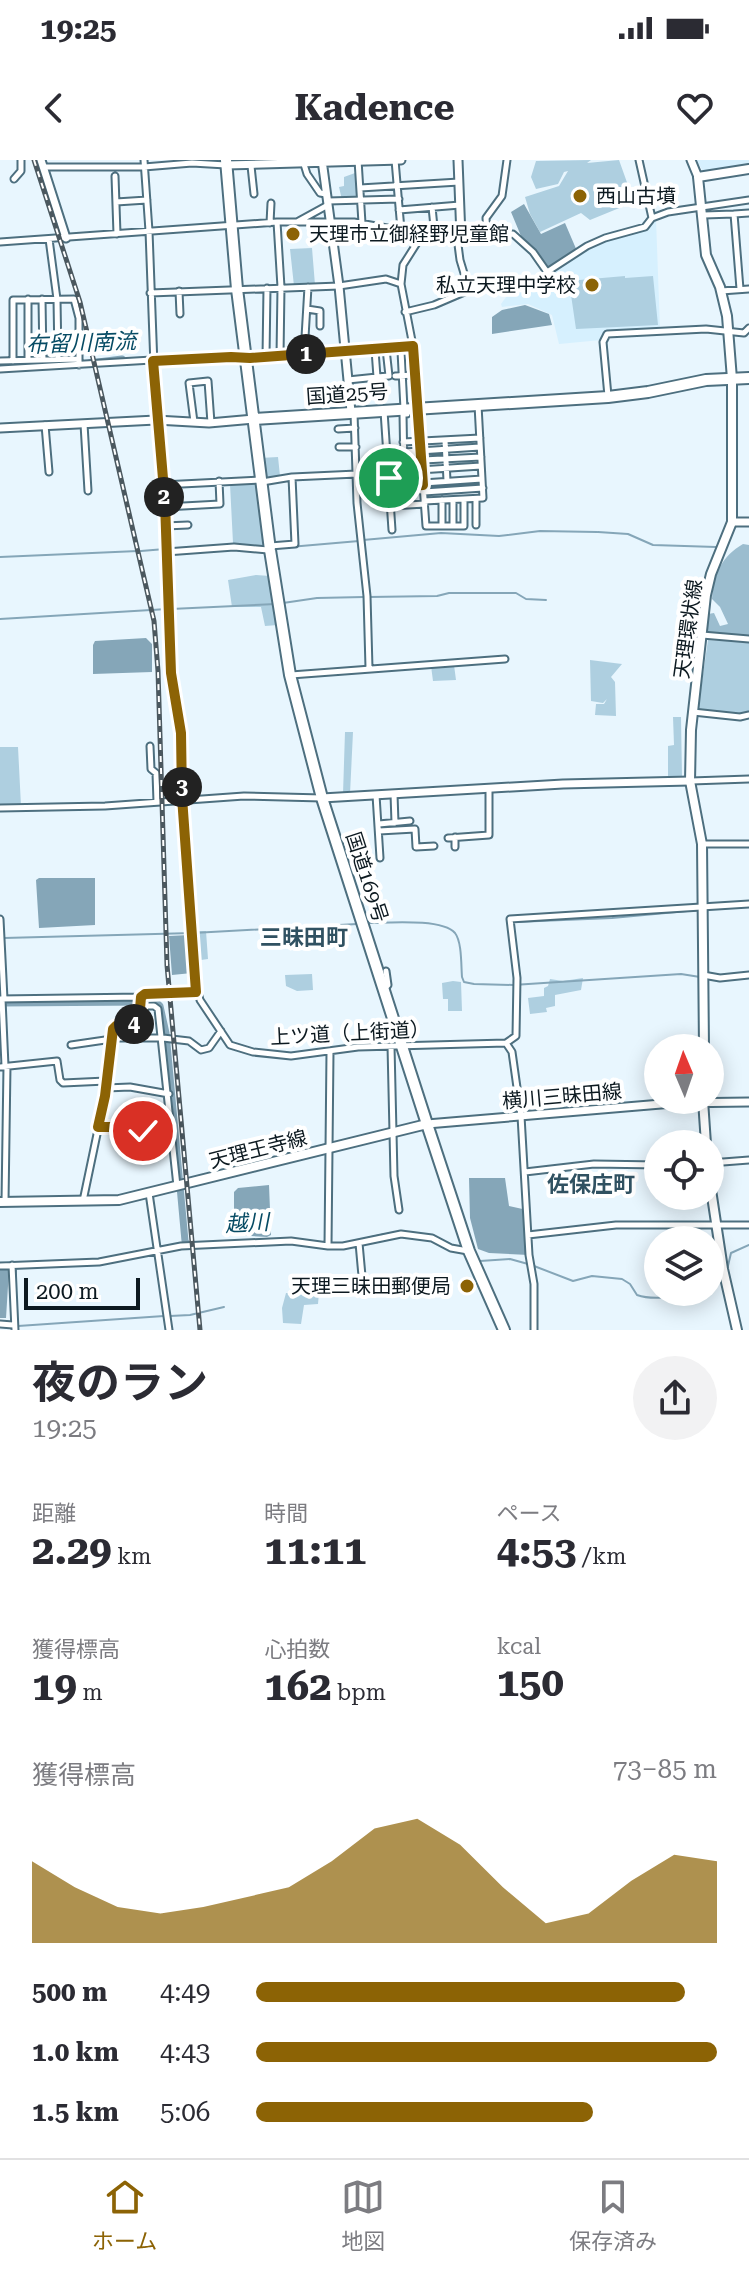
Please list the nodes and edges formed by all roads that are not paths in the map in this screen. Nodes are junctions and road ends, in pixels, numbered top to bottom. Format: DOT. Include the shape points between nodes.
graph roads {
  1 [pos="21,160"];
  2 [pos="397,160"];
  3 [pos="458,160"];
  4 [pos="507,160"];
  5 [pos="639,160"];
  6 [pos="691,160"];
  7 [pos="322,161"];
  8 [pos="358,161"];
  9 [pos="192,162"];
  10 [pos="226,162"];
  11 [pos="303,162"];
  12 [pos="94,163"];
  13 [pos="144,163"];
  14 [pos="42,164"];
  15 [pos="251,166"];
  16 [pos="749,169"];
  17 [pos="115,176"];
  18 [pos="698,177"];
  19 [pos="14,179"];
  20 [pos="459,182"];
  21 [pos="398,187"];
  22 [pos="360,188"];
  23 [pos="254,194"];
  24 [pos="399,199"];
  25 [pos="147,200"];
  26 [pos="327,200"];
  27 [pos="360,200"];
  28 [pos="749,200"];
  29 [pos="116,202"];
  30 [pos="271,203"];
  31 [pos="460,205"];
  32 [pos="432,207"];
  33 [pos="399,210"];
  34 [pos="703,211"];
  35 [pos="749,213"];
  36 [pos="734,214"];
  37 [pos="652,218"];
  38 [pos="274,222"];
  39 [pos="297,222"];
  40 [pos="331,222"];
  41 [pos="362,223"];
  42 [pos="229,224"];
  43 [pos="401,230"];
  44 [pos="149,231"];
  45 [pos="117,234"];
  46 [pos="487,234"];
  47 [pos="422,235"];
  48 [pos="435,237"];
  49 [pos="459,237"];
  50 [pos="66,238"];
  51 [pos="49,239"];
  52 [pos="0,242"];
  53 [pos="401,284"];
  54 [pos="339,286"];
  55 [pos="281,287"];
  56 [pos="308,287"];
  57 [pos="267,288"];
  58 [pos="237,289"];
  59 [pos="740,289"];
  60 [pos="749,289"];
  61 [pos="179,291"];
  62 [pos="721,291"];
  63 [pos="150,293"];
  64 [pos="28,299"];
  65 [pos="42,299"];
  66 [pos="57,299"];
  67 [pos="307,309"];
  68 [pos="405,312"];
  69 [pos="180,314"];
  70 [pos="320,326"];
  71 [pos="749,328"];
  72 [pos="729,331"];
  73 [pos="413,347"];
  74 [pos="386,349"];
  75 [pos="375,350"];
  76 [pos="343,351"];
  77 [pos="304,354"];
  78 [pos="280,356"];
  79 [pos="266,357"];
  80 [pos="246,358"];
  81 [pos="58,359"];
  82 [pos="28,360"];
  83 [pos="43,360"];
  84 [pos="0,361"];
  85 [pos="13,361"];
  86 [pos="152,361"];
  87 [pos="79,362"];
  88 [pos="0,369"];
  89 [pos="415,375"];
  90 [pos="399,376"];
  91 [pos="377,377"];
  92 [pos="749,378"];
  93 [pos="732,379"];
  94 [pos="347,380"];
  95 [pos="608,397"];
  96 [pos="478,404"];
  97 [pos="404,409"];
  98 [pos="384,410"];
  99 [pos="418,410"];
  100 [pos="352,412"];
  101 [pos="254,419"];
  102 [pos="156,420"];
  103 [pos="194,422"];
  104 [pos="84,423"];
  105 [pos="211,423"];
  106 [pos="45,425"];
  107 [pos="0,428"];
  108 [pos="355,428"];
  109 [pos="338,429"];
  110 [pos="480,438"];
  111 [pos="445,440"];
  112 [pos="421,441"];
  113 [pos="403,442"];
  114 [pos="339,447"];
  115 [pos="356,447"];
  116 [pos="480,447"];
  117 [pos="446,449"];
  118 [pos="421,451"];
  119 [pos="404,452"];
  120 [pos="481,457"];
  121 [pos="446,459"];
  122 [pos="422,460"];
  123 [pos="404,461"];
  124 [pos="481,466"];
  125 [pos="447,469"];
  126 [pos="423,470"];
  127 [pos="49,472"];
  128 [pos="357,474"];
  129 [pos="292,477"];
  130 [pos="482,479"];
  131 [pos="219,481"];
  132 [pos="261,481"];
  133 [pos="449,481"];
  134 [pos="162,485"];
  135 [pos="424,487"];
  136 [pos="390,488"];
  137 [pos="483,488"];
  138 [pos="451,490"];
  139 [pos="88,491"];
  140 [pos="464,499"];
  141 [pos="476,499"];
  142 [pos="442,500"];
  143 [pos="452,500"];
  144 [pos="424,503"];
  145 [pos="391,506"];
  146 [pos="165,507"];
  147 [pos="732,522"];
  148 [pos="749,522"];
  149 [pos="188,525"];
  150 [pos="442,525"];
  151 [pos="453,525"];
  152 [pos="476,525"];
  153 [pos="165,526"];
  154 [pos="392,530"];
  155 [pos="269,548"];
  156 [pos="166,552"];
  157 [pos="702,635"];
  158 [pos="749,639"];
  159 [pos="505,659"];
  160 [pos="369,668"];
  161 [pos="290,675"];
  162 [pos="693,712"];
  163 [pos="749,715"];
  164 [pos="150,746"];
  165 [pos="749,779"];
  166 [pos="690,781"];
  167 [pos="489,788"];
  168 [pos="394,794"];
  169 [pos="376,795"];
  170 [pos="322,798"];
  171 [pos="182,799"];
  172 [pos="157,802"];
  173 [pos="0,808"];
  174 [pos="410,821"];
  175 [pos="395,823"];
  176 [pos="379,827"];
  177 [pos="702,844"];
  178 [pos="749,844"];
  179 [pos="434,846"];
  180 [pos="455,847"];
  181 [pos="380,858"];
  182 [pos="749,904"];
  183 [pos="702,907"];
  184 [pos="0,919"];
  185 [pos="386,971"];
  186 [pos="703,975"];
  187 [pos="749,975"];
  188 [pos="384,989"];
  189 [pos="196,992"];
  190 [pos="141,997"];
  191 [pos="2,999"];
  192 [pos="141,1006"];
  193 [pos="221,1031"];
  194 [pos="704,1034"];
  195 [pos="112,1038"];
  196 [pos="163,1038"];
  197 [pos="506,1043"];
  198 [pos="71,1045"];
  199 [pos="396,1046"];
  200 [pos="330,1052"];
  201 [pos="4,1067"];
  202 [pos="106,1084"];
  203 [pos="169,1094"];
  204 [pos="724,1101"];
  205 [pos="749,1102"];
  206 [pos="644,1106"];
  207 [pos="521,1116"];
  208 [pos="427,1124"];
  209 [pos="4,1126"];
  210 [pos="98,1127"];
  211 [pos="143,1131"];
  212 [pos="394,1131"];
  213 [pos="328,1148"];
  214 [pos="749,1160"];
  215 [pos="724,1162"];
  216 [pos="644,1165"];
  217 [pos="525,1172"];
  218 [pos="180,1185"];
  219 [pos="149,1193"];
  220 [pos="83,1201"];
  221 [pos="3,1202"];
  222 [pos="399,1210"];
  223 [pos="714,1210"];
  224 [pos="716,1225"];
  225 [pos="749,1225"];
  226 [pos="528,1235"];
  227 [pos="359,1243"];
  228 [pos="328,1246"];
  229 [pos="157,1250"];
  230 [pos="469,1251"];
  231 [pos="12,1265"];
  232 [pos="0,1266"];
  233 [pos="363,1287"];
  234 [pos="0,1324"];
  235 [pos="14,1327"];
  236 [pos="169,1330"];
  237 [pos="504,1330"];
  238 [pos="534,1330"];
  239 [pos="737,1330"];
  1 -- 19 [label="street"];
  2 -- 8 [label="street"];
  2 -- 21 [label="street"];
  3 -- 20 [label="street"];
  4 -- 46 [label="street" via="502,196 486,218"];
  5 -- 37 [label="street"];
  6 -- 18 [label="street"];
  7 -- 8 [label="street"];
  7 -- 11 [label="street"];
  7 -- 26 [label="street"];
  8 -- 22 [label="street"];
  9 -- 10 [label="street"];
  9 -- 13 [label="street"];
  10 -- 15 [label="street"];
  10 -- 42 [label="highway"];
  11 -- 15 [label="street"];
  11 -- 26 [label="street"];
  12 -- 13 [label="street"];
  12 -- 14 [label="street"];
  13 -- 25 [label="street, 上ツ道（上街道）"];
  14 -- 50 [label="street"];
  15 -- 23 [label="street"];
  16 -- 18 [label="main road"];
  17 -- 29 [label="street"];
  18 -- 34 [label="main road, 天理環状線"];
  20 -- 21 [label="street"];
  20 -- 31 [label="street"];
  21 -- 22 [label="street"];
  21 -- 24 [label="street"];
  22 -- 27 [label="street"];
  24 -- 27 [label="street"];
  24 -- 33 [label="street"];
  25 -- 29 [label="street"];
  25 -- 44 [label="street, 上ツ道（上街道）"];
  26 -- 27 [label="street"];
  26 -- 39 [label="street"];
  26 -- 40 [label="street"];
  27 -- 41 [label="street"];
  28 -- 34 [label="street"];
  29 -- 45 [label="street"];
  30 -- 38 [label="street"];
  31 -- 32 [label="street"];
  31 -- 49 [label="street"];
  32 -- 33 [label="street"];
  32 -- 48 [label="street"];
  33 -- 43 [label="street"];
  34 -- 36 [label="street"];
  34 -- 37 [label="street"];
  34 -- 62 [label="main road, 天理環状線" via="706,255"];
  35 -- 36 [label="street"];
  36 -- 59 [label="street"];
  37 -- 46 [label="street" via="645,227 605,238 547,272 517,236"];
  38 -- 39 [label="street"];
  38 -- 42 [label="street"];
  38 -- 55 [label="street"];
  39 -- 40 [label="street"];
  40 -- 41 [label="street"];
  40 -- 54 [label="street"];
  41 -- 43 [label="street"];
  42 -- 44 [label="street"];
  42 -- 58 [label="highway"];
  43 -- 47 [label="street"];
  44 -- 45 [label="street"];
  44 -- 63 [label="street, 上ツ道（上街道）"];
  45 -- 50 [label="street"];
  46 -- 49 [label="street"];
  47 -- 48 [label="street"];
  47 -- 53 [label="street" via="403,265"];
  48 -- 49 [label="street"];
  49 -- 68 [label="street" via="469,290"];
  50 -- 51 [label="street"];
  51 -- 52 [label="street"];
  51 -- 66 [label="street"];
  53 -- 54 [label="street" via="386,279"];
  53 -- 68 [label="street"];
  54 -- 56 [label="street"];
  54 -- 76 [label="street"];
  55 -- 56 [label="street"];
  55 -- 57 [label="street"];
  55 -- 78 [label="street"];
  56 -- 67 [label="street"];
  57 -- 58 [label="street"];
  57 -- 79 [label="street"];
  58 -- 61 [label="street"];
  58 -- 80 [label="highway"];
  59 -- 60 [label="street"];
  59 -- 62 [label="street"];
  61 -- 63 [label="street"];
  61 -- 69 [label="street"];
  62 -- 72 [label="main road, 天理環状線"];
  63 -- 86 [label="street, 上ツ道（上街道）"];
  64 -- 65 [label="street"];
  64 -- 82 [label="street"];
  64 -- 85 [label="street" via="13,300"];
  65 -- 66 [label="street"];
  65 -- 83 [label="street"];
  66 -- 81 [label="street"];
  66 -- 87 [label="street" via="74,299"];
  67 -- 70 [label="street" via="320,311"];
  67 -- 77 [label="street"];
  68 -- 73 [label="street"];
  71 -- 72 [label="street" via="744,333"];
  72 -- 93 [label="main road, 天理環状線"];
  72 -- 95 [label="street" via="607,334 603,342"];
  73 -- 74 [label="street"];
  73 -- 89 [label="street"];
  73 -- 90 [label="street" via="401,351"];
  74 -- 75 [label="street"];
  74 -- 91 [label="street" via="389,376"];
  75 -- 76 [label="street"];
  75 -- 91 [label="street"];
  76 -- 77 [label="street"];
  76 -- 94 [label="street"];
  77 -- 78 [label="street"];
  78 -- 79 [label="street"];
  79 -- 80 [label="street"];
  80 -- 86 [label="street"];
  80 -- 101 [label="highway"];
  81 -- 83 [label="street"];
  81 -- 87 [label="street"];
  82 -- 83 [label="street"];
  82 -- 85 [label="street"];
  84 -- 85 [label="street"];
  86 -- 87 [label="street"];
  86 -- 102 [label="street, 上ツ道（上街道）"];
  87 -- 88 [label="street"];
  89 -- 90 [label="street"];
  89 -- 99 [label="street"];
  90 -- 97 [label="street"];
  91 -- 94 [label="street"];
  92 -- 93 [label="highway, 国道25号"];
  93 -- 95 [label="highway, 国道25号"];
  93 -- 147 [label="main road, 天理環状線"];
  94 -- 100 [label="street"];
  95 -- 96 [label="highway, 国道25号"];
  96 -- 99 [label="highway, 国道25号"];
  96 -- 110 [label="street"];
  97 -- 98 [label="highway, 国道25号"];
  97 -- 99 [label="highway, 国道25号"];
  98 -- 100 [label="highway, 国道25号"];
  98 -- 136 [label="street"];
  99 -- 112 [label="street"];
  99 -- 113 [label="street" via="403,414"];
  100 -- 101 [label="highway, 国道25号"];
  100 -- 108 [label="street"];
  101 -- 105 [label="street"];
  101 -- 132 [label="highway, 国道169号"];
  102 -- 103 [label="street"];
  102 -- 104 [label="street"];
  102 -- 134 [label="street, 上ツ道（上街道）"];
  103 -- 105 [label="street"];
  103 -- 105 [label="street" via="189,383 208,381"];
  104 -- 106 [label="street"];
  104 -- 139 [label="street"];
  106 -- 107 [label="street"];
  106 -- 127 [label="street"];
  108 -- 109 [label="street"];
  108 -- 115 [label="street"];
  110 -- 111 [label="street"];
  110 -- 116 [label="street"];
  111 -- 112 [label="street"];
  111 -- 117 [label="street"];
  112 -- 113 [label="street"];
  112 -- 118 [label="street"];
  113 -- 119 [label="street"];
  114 -- 115 [label="street"];
  115 -- 128 [label="street"];
  116 -- 117 [label="street"];
  116 -- 120 [label="street"];
  117 -- 118 [label="street"];
  117 -- 121 [label="street"];
  118 -- 119 [label="street"];
  118 -- 122 [label="street"];
  119 -- 123 [label="street"];
  120 -- 121 [label="street"];
  120 -- 124 [label="street"];
  121 -- 122 [label="street"];
  121 -- 125 [label="street"];
  122 -- 123 [label="street"];
  122 -- 126 [label="street"];
  123 -- 126 [label="street" via="404,471"];
  124 -- 125 [label="street"];
  124 -- 130 [label="street"];
  125 -- 126 [label="street"];
  125 -- 133 [label="street"];
  126 -- 135 [label="street"];
  128 -- 129 [label="street"];
  128 -- 160 [label="street"];
  129 -- 132 [label="street"];
  129 -- 155 [label="street" via="295,544"];
  130 -- 133 [label="street"];
  130 -- 137 [label="street"];
  131 -- 132 [label="street"];
  131 -- 134 [label="street"];
  131 -- 146 [label="street" via="220,504"];
  132 -- 155 [label="highway, 国道169号"];
  133 -- 135 [label="street"];
  133 -- 138 [label="street"];
  134 -- 146 [label="street, 上ツ道（上街道）"];
  135 -- 136 [label="street"];
  135 -- 138 [label="street"];
  135 -- 144 [label="street"];
  136 -- 145 [label="street"];
  137 -- 138 [label="street"];
  137 -- 141 [label="street" via="483,498"];
  138 -- 143 [label="street"];
  140 -- 141 [label="street"];
  140 -- 143 [label="street"];
  140 -- 151 [label="street" via="464,526"];
  141 -- 152 [label="street"];
  142 -- 143 [label="street"];
  142 -- 144 [label="street"];
  142 -- 150 [label="street"];
  143 -- 151 [label="street"];
  144 -- 145 [label="street"];
  144 -- 150 [label="street" via="426,526"];
  145 -- 154 [label="street"];
  146 -- 153 [label="street, 上ツ道（上街道）"];
  147 -- 148 [label="street"];
  147 -- 157 [label="main road, 天理環状線" via="711,574"];
  149 -- 153 [label="street"];
  150 -- 151 [label="street"];
  153 -- 156 [label="street, 上ツ道（上街道）"];
  155 -- 156 [label="street"];
  155 -- 161 [label="highway, 国道169号"];
  156 -- 171 [label="street, 上ツ道（上街道）"];
  157 -- 158 [label="street"];
  157 -- 162 [label="main road, 天理環状線"];
  159 -- 160 [label="street"];
  160 -- 161 [label="street"];
  161 -- 170 [label="highway, 国道169号"];
  162 -- 163 [label="street"];
  162 -- 166 [label="main road, 天理環状線"];
  164 -- 172 [label="street"];
  165 -- 166 [label="street"];
  166 -- 167 [label="street"];
  166 -- 177 [label="main road, 天理環状線"];
  167 -- 168 [label="street"];
  167 -- 180 [label="street" via="489,835 452,837"];
  168 -- 169 [label="street"];
  168 -- 175 [label="street"];
  169 -- 170 [label="street"];
  169 -- 176 [label="street"];
  170 -- 171 [label="street"];
  170 -- 188 [label="highway, 国道169号"];
  171 -- 172 [label="street"];
  171 -- 189 [label="street, 上ツ道（上街道）"];
  172 -- 173 [label="street"];
  174 -- 175 [label="street"];
  175 -- 176 [label="street"];
  176 -- 179 [label="street" via="415,829 416,847"];
  176 -- 181 [label="street"];
  177 -- 178 [label="street"];
  177 -- 183 [label="main road, 天理環状線"];
  182 -- 183 [label="street"];
  183 -- 186 [label="main road, 天理環状線"];
  183 -- 197 [label="street" via="510,919 518,1010 516,1036"];
  184 -- 191 [label="street"];
  185 -- 188 [label="street"];
  186 -- 187 [label="street"];
  186 -- 194 [label="main road, 天理環状線"];
  188 -- 199 [label="highway, 国道169号"];
  189 -- 190 [label="street"];
  189 -- 193 [label="street, 上ツ道（上街道）"];
  190 -- 191 [label="street"];
  190 -- 192 [label="street"];
  191 -- 201 [label="street"];
  192 -- 195 [label="street" via="139,1021 116,1026"];
  192 -- 196 [label="street" via="158,1009"];
  193 -- 196 [label="street" via="205,1050 189,1041"];
  193 -- 200 [label="street, 上ツ道（上街道）" via="230,1045 253,1052"];
  195 -- 196 [label="street"];
  195 -- 198 [label="street"];
  195 -- 202 [label="street"];
  196 -- 203 [label="street"];
  197 -- 199 [label="street, 上ツ道（上街道）"];
  197 -- 207 [label="street" via="512,1052"];
  199 -- 200 [label="street, 上ツ道（上街道）"];
  199 -- 208 [label="highway, 国道169号"];
  199 -- 212 [label="street"];
  200 -- 213 [label="street"];
  201 -- 202 [label="street" via="57,1061 61,1082"];
  201 -- 209 [label="street"];
  202 -- 203 [label="street"];
  202 -- 210 [label="street"];
  203 -- 218 [label="street"];
  204 -- 205 [label="street, 横川三昧田線"];
  206 -- 207 [label="street, 横川三昧田線"];
  207 -- 208 [label="street, 横川三昧田線"];
  207 -- 217 [label="street"];
  208 -- 212 [label="main road, 天理王寺線"];
  208 -- 230 [label="highway, 国道169号"];
  209 -- 221 [label="street"];
  210 -- 211 [label="street"];
  210 -- 220 [label="street"];
  212 -- 213 [label="main road, 天理王寺線"];
  212 -- 222 [label="street"];
  213 -- 218 [label="main road, 天理王寺線"];
  213 -- 228 [label="street"];
  214 -- 215 [label="street"];
  216 -- 217 [label="street"];
  217 -- 226 [label="street"];
  218 -- 219 [label="main road, 天理王寺線"];
  219 -- 220 [label="main road, 天理王寺線"];
  219 -- 229 [label="street"];
  220 -- 221 [label="main road, 天理王寺線"];
  223 -- 224 [label="main road"];
  224 -- 225 [label="street"];
  224 -- 226 [label="street" via="596,1226"];
  224 -- 239 [label="main road"];
  226 -- 238 [label="street"];
  227 -- 228 [label="street"];
  227 -- 230 [label="street" via="401,1234"];
  227 -- 233 [label="street"];
  228 -- 229 [label="street" via="291,1241"];
  229 -- 231 [label="street" via="99,1262"];
  229 -- 236 [label="street"];
  230 -- 237 [label="highway, 国道169号"];
  231 -- 232 [label="street"];
  231 -- 235 [label="street"];
  234 -- 235 [label="street"];
}
